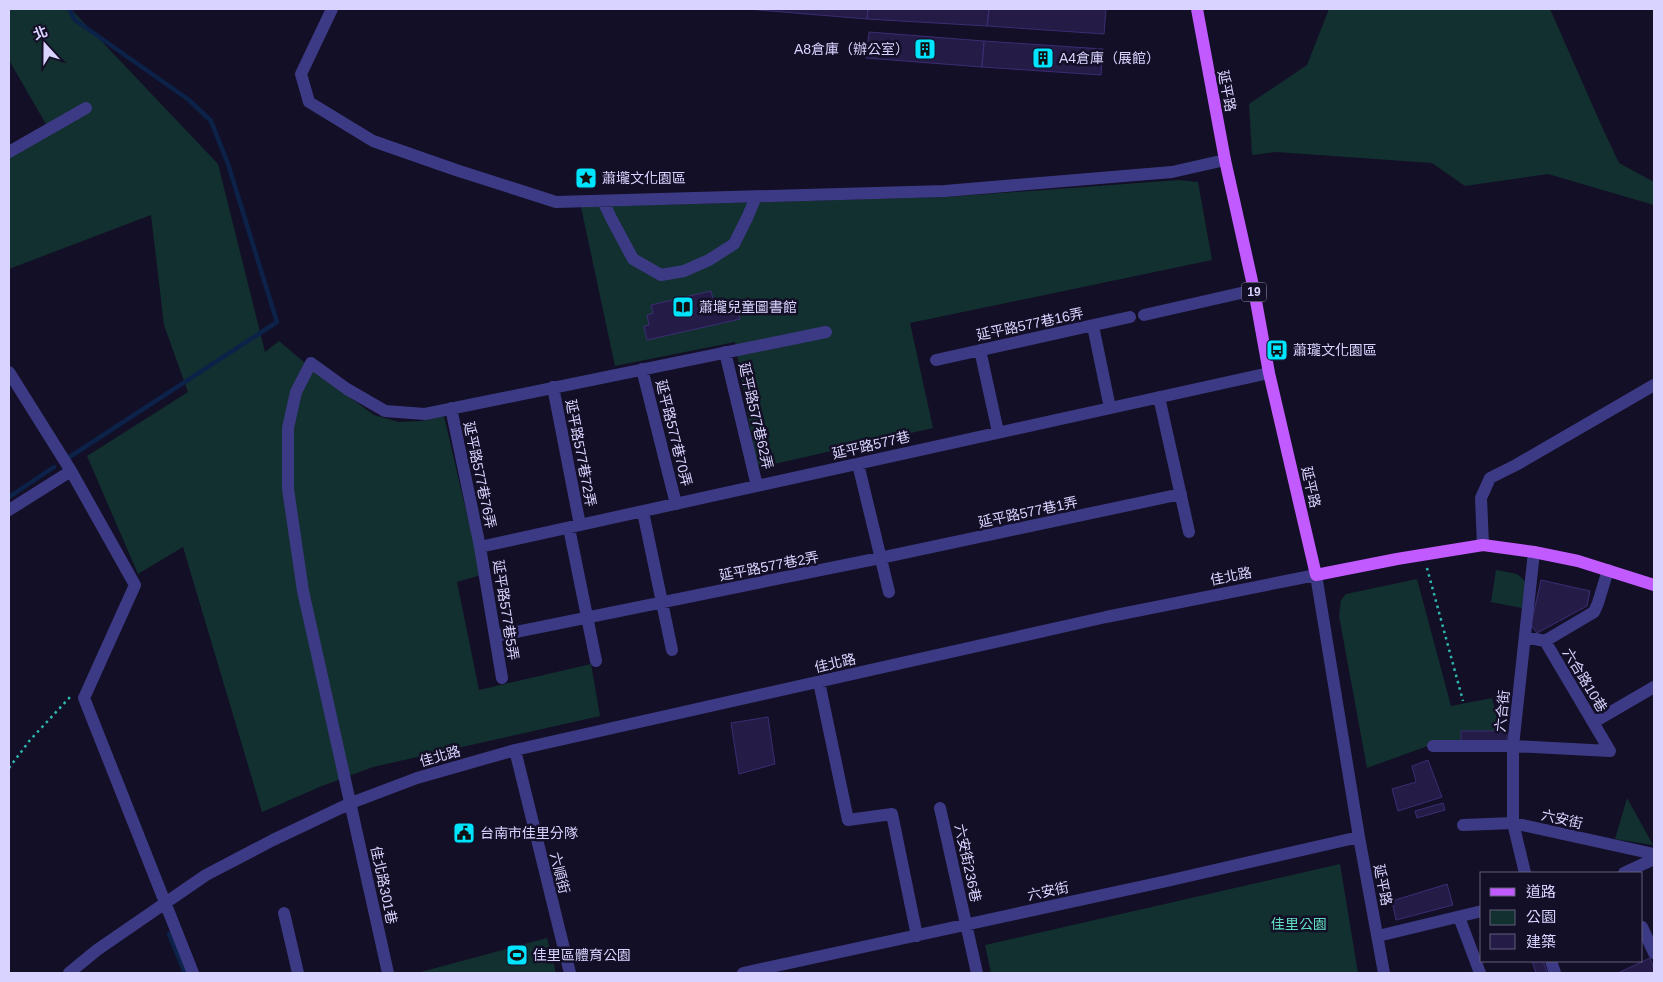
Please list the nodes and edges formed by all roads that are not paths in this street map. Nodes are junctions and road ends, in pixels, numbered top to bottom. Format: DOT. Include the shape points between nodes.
graph roads {
  1 [pos="332,9"];
  2 [pos="1197,9"];
  3 [pos="86,108"];
  4 [pos="9,152"];
  5 [pos="1225,160"];
  6 [pos="756,196"];
  7 [pos="603,200"];
  8 [pos="1254,290"];
  9 [pos="1144,315"];
  10 [pos="1130,317"];
  11 [pos="1093,326"];
  12 [pos="826,332"];
  13 [pos="980,350"];
  14 [pos="726,352"];
  15 [pos="936,360"];
  16 [pos="642,369"];
  17 [pos="9,372"];
  18 [pos="1269,372"];
  19 [pos="1654,385"];
  20 [pos="553,387"];
  21 [pos="1159,397"];
  22 [pos="451,408"];
  23 [pos="1110,408"];
  24 [pos="998,432"];
  25 [pos="858,464"];
  26 [pos="70,471"];
  27 [pos="757,486"];
  28 [pos="1181,494"];
  29 [pos="676,504"];
  30 [pos="9,510"];
  31 [pos="642,512"];
  32 [pos="574,526"];
  33 [pos="1189,532"];
  34 [pos="1483,545"];
  35 [pos="480,547"];
  36 [pos="1534,552"];
  37 [pos="880,558"];
  38 [pos="1608,570"];
  39 [pos="1316,574"];
  40 [pos="1654,585"];
  41 [pos="889,592"];
  42 [pos="663,603"];
  43 [pos="588,618"];
  44 [pos="496,636"];
  45 [pos="1525,637"];
  46 [pos="1545,641"];
  47 [pos="672,650"];
  48 [pos="596,661"];
  49 [pos="502,678"];
  50 [pos="819,682"];
  51 [pos="1654,687"];
  52 [pos="1599,719"];
  53 [pos="1433,746"];
  54 [pos="1514,746"];
  55 [pos="515,750"];
  56 [pos="351,803"];
  57 [pos="940,808"];
  58 [pos="1513,823"];
  59 [pos="1463,825"];
  60 [pos="1359,837"];
  61 [pos="1654,854"];
  62 [pos="1654,859"];
  63 [pos="1526,872"];
  64 [pos="1626,872"];
  65 [pos="164,902"];
  66 [pos="1480,911"];
  67 [pos="284,913"];
  68 [pos="1459,917"];
  69 [pos="965,925"];
  70 [pos="1643,929"];
  71 [pos="917,936"];
  72 [pos="1378,936"];
  73 [pos="1654,953"];
  74 [pos="69,973"];
  75 [pos="193,973"];
  76 [pos="298,973"];
  77 [pos="388,973"];
  78 [pos="570,973"];
  79 [pos="743,973"];
  80 [pos="977,973"];
  81 [pos="1384,973"];
  82 [pos="1480,973"];
  1 -- 7 [label="street" via="301,74 309,102 373,141 456,170 556,202"];
  2 -- 5 [label="main road, 延平路 / 19"];
  3 -- 4 [label="street"];
  5 -- 6 [label="street" via="1172,172 944,192"];
  5 -- 8 [label="main road, 延平路 / 19"];
  6 -- 7 [label="street"];
  6 -- 7 [label="street" via="734,244 709,260 662,276 633,259"];
  8 -- 9 [label="street"];
  8 -- 18 [label="main road, 延平路 / 19"];
  10 -- 11 [label="street, 延平路577巷16弄"];
  11 -- 13 [label="street, 延平路577巷16弄"];
  11 -- 23 [label="street"];
  12 -- 14 [label="street"];
  13 -- 15 [label="street, 延平路577巷16弄"];
  13 -- 24 [label="street"];
  14 -- 16 [label="street"];
  14 -- 27 [label="street, 延平路577巷62弄"];
  16 -- 20 [label="street"];
  16 -- 29 [label="street, 延平路577巷70弄"];
  17 -- 26 [label="street"];
  18 -- 21 [label="street, 延平路577巷"];
  18 -- 39 [label="main road, 延平路 / 19"];
  19 -- 34 [label="street" via="1490,478 1481,498"];
  20 -- 22 [label="street"];
  20 -- 32 [label="street, 延平路577巷72弄"];
  21 -- 23 [label="street, 延平路577巷"];
  21 -- 28 [label="street"];
  22 -- 35 [label="street, 延平路577巷76弄"];
  22 -- 56 [label="street, 佳北路301巷" via="425,414 385,411 311,363 296,392 288,428 289,498 303,591"];
  23 -- 24 [label="street, 延平路577巷"];
  24 -- 25 [label="street, 延平路577巷"];
  25 -- 27 [label="street, 延平路577巷"];
  25 -- 37 [label="street"];
  26 -- 30 [label="street"];
  26 -- 65 [label="street" via="135,585 84,698"];
  27 -- 29 [label="street, 延平路577巷"];
  28 -- 33 [label="street"];
  28 -- 37 [label="street, 延平路577巷1弄"];
  29 -- 31 [label="street, 延平路577巷"];
  31 -- 32 [label="street, 延平路577巷"];
  31 -- 42 [label="street"];
  32 -- 35 [label="street, 延平路577巷"];
  32 -- 43 [label="street, 延平路577巷72弄"];
  34 -- 36 [label="main road, 佳北路"];
  34 -- 39 [label="main road, 佳北路"];
  35 -- 44 [label="street, 延平路577巷5弄"];
  36 -- 38 [label="main road, 佳北路"];
  36 -- 45 [label="street, 六合街"];
  37 -- 41 [label="street"];
  37 -- 42 [label="street, 延平路577巷2弄"];
  38 -- 40 [label="main road, 佳北路"];
  38 -- 46 [label="street" via="1594,612"];
  39 -- 50 [label="street, 佳北路" via="1106,617"];
  39 -- 60 [label="street, 延平路"];
  42 -- 43 [label="street, 延平路577巷2弄"];
  42 -- 47 [label="street"];
  43 -- 44 [label="street, 延平路577巷2弄"];
  43 -- 48 [label="street, 延平路577巷72弄"];
  44 -- 49 [label="street, 延平路577巷5弄"];
  45 -- 46 [label="street, 六合路10巷"];
  45 -- 54 [label="street, 六合街"];
  46 -- 54 [label="street, 六合路10巷" via="1610,751"];
  50 -- 55 [label="street, 佳北路"];
  50 -- 71 [label="street" via="848,820 892,814"];
  51 -- 52 [label="street"];
  53 -- 54 [label="street"];
  54 -- 58 [label="street, 六合街"];
  55 -- 56 [label="street, 佳北路" via="417,778"];
  55 -- 78 [label="street, 六順街"];
  56 -- 65 [label="street, 佳北路" via="272,840 206,875"];
  56 -- 77 [label="street, 佳北路301巷"];
  57 -- 69 [label="street, 六安街236巷"];
  58 -- 59 [label="street, 六安街"];
  58 -- 61 [label="street, 六安街"];
  58 -- 63 [label="street, 六合街"];
  60 -- 69 [label="street, 六安街"];
  60 -- 72 [label="street, 延平路"];
  62 -- 64 [label="street"];
  65 -- 74 [label="street, 佳北路"];
  65 -- 75 [label="street"];
  66 -- 68 [label="street"];
  67 -- 76 [label="street"];
  68 -- 72 [label="street"];
  68 -- 82 [label="street"];
  69 -- 71 [label="street, 六安街"];
  69 -- 80 [label="street, 六安街236巷"];
  70 -- 73 [label="street"];
  71 -- 79 [label="street, 六安街"];
  72 -- 81 [label="street, 延平路"];
}
